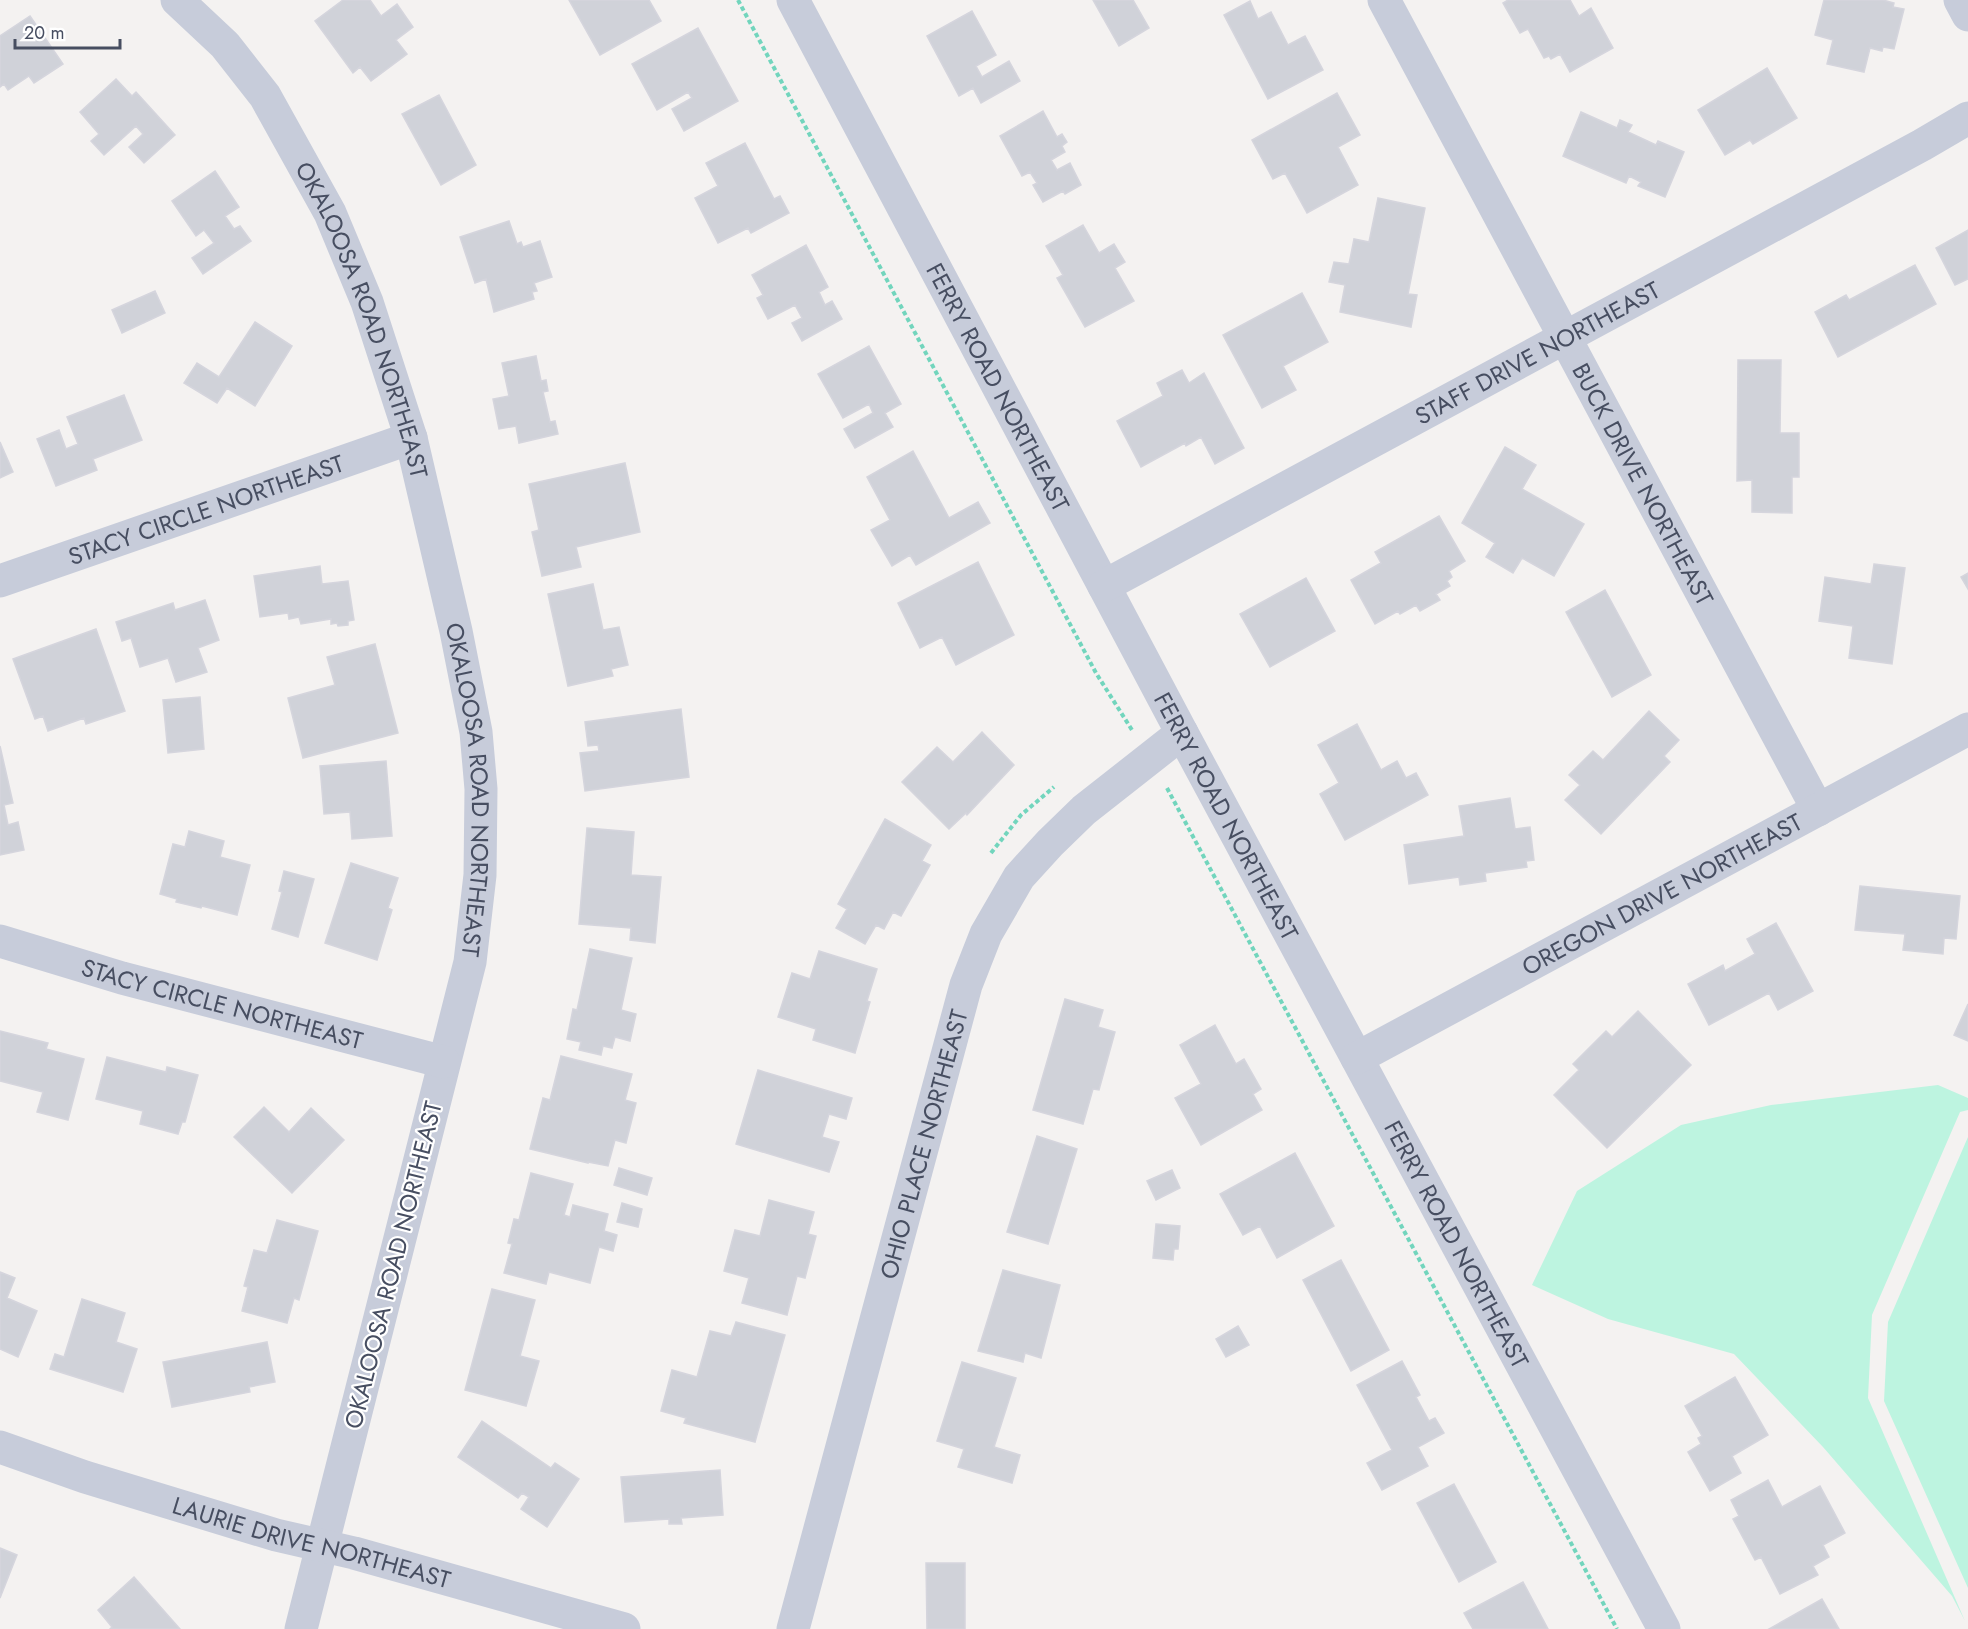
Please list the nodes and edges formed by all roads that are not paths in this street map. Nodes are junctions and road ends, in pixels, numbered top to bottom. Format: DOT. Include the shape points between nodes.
graph roads {
  1 [pos="177,0"];
  2 [pos="793,0"];
  3 [pos="1384,0"];
  4 [pos="1960,0"];
  5 [pos="1968,15"];
  6 [pos="1968,118"];
  7 [pos="1566,337"];
  8 [pos="411,438"];
  9 [pos="0,581"];
  10 [pos="1104,586"];
  11 [pos="1968,729"];
  12 [pos="1182,733"];
  13 [pos="1818,810"];
  14 [pos="0,941"];
  15 [pos="1357,1058"];
  16 [pos="444,1062"];
  17 [pos="0,1447"];
  18 [pos="322,1546"];
  19 [pos="301,1629"];
  20 [pos="624,1629"];
  21 [pos="792,1629"];
  22 [pos="1664,1629"];
  1 -- 8 [label="street, OKALOOSA ROAD NORTHEAST" via="225,45 265,96 330,213 367,302"];
  2 -- 10 [label="street, FERRY ROAD NORTHEAST"];
  3 -- 7 [label="street, BUCK DRIVE NORTHEAST"];
  4 -- 5 [label="street"];
  6 -- 7 [label="street, STAFF DRIVE NORTHEAST"];
  7 -- 10 [label="street, STAFF DRIVE NORTHEAST"];
  7 -- 13 [label="street, BUCK DRIVE NORTHEAST"];
  8 -- 9 [label="street, STACY CIRCLE NORTHEAST"];
  8 -- 16 [label="street, OKALOOSA ROAD NORTHEAST" via="456,631 476,732 481,789 480,875 470,962"];
  10 -- 12 [label="street, FERRY ROAD NORTHEAST"];
  11 -- 13 [label="street, OREGON DRIVE NORTHEAST"];
  12 -- 15 [label="street, FERRY ROAD NORTHEAST"];
  12 -- 21 [label="street, OHIO PLACE NORTHEAST" via="1084,810 1050,843 1019,877 986,934 966,985"];
  13 -- 15 [label="street, OREGON DRIVE NORTHEAST"];
  14 -- 16 [label="street, STACY CIRCLE NORTHEAST" via="122,978"];
  15 -- 22 [label="street, FERRY ROAD NORTHEAST"];
  16 -- 18 [label="street, OKALOOSA ROAD NORTHEAST"];
  17 -- 18 [label="street, LAURIE DRIVE NORTHEAST" via="85,1477"];
  18 -- 19 [label="street, OKALOOSA ROAD NORTHEAST"];
  18 -- 20 [label="street, LAURIE DRIVE NORTHEAST"];
}
